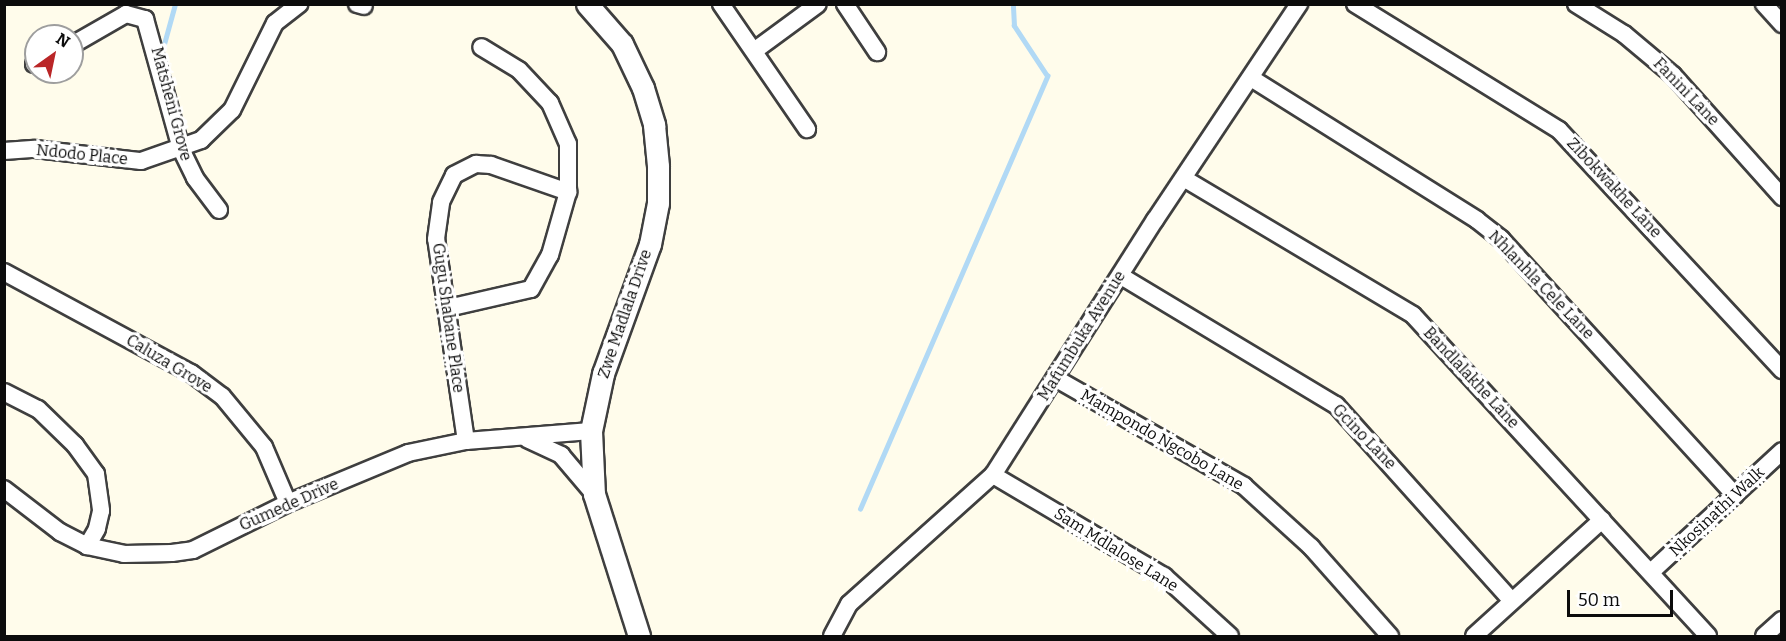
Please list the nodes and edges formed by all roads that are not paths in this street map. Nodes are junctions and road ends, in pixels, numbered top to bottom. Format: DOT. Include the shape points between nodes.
graph roads {
  1 [pos="299,4"];
  2 [pos="587,4"];
  3 [pos="721,4"];
  4 [pos="818,4"];
  5 [pos="845,4"];
  6 [pos="1299,4"];
  7 [pos="1355,4"];
  8 [pos="1576,4"];
  9 [pos="1764,4"];
  10 [pos="1782,24"];
  11 [pos="84,38"];
  12 [pos="481,47"];
  13 [pos="754,51"];
  14 [pos="877,52"];
  15 [pos="1251,78"];
  16 [pos="807,129"];
  17 [pos="181,149"];
  18 [pos="4,151"];
  19 [pos="1185,179"];
  20 [pos="568,192"];
  21 [pos="1782,197"];
  22 [pos="219,210"];
  23 [pos="4,272"];
  24 [pos="1120,276"];
  25 [pos="448,308"];
  26 [pos="1782,370"];
  27 [pos="1055,378"];
  28 [pos="4,392"];
  29 [pos="591,431"];
  30 [pos="520,437"];
  31 [pos="466,441"];
  32 [pos="1782,451"];
  33 [pos="993,475"];
  34 [pos="4,489"];
  35 [pos="594,494"];
  36 [pos="1735,495"];
  37 [pos="288,503"];
  38 [pos="1602,520"];
  39 [pos="87,546"];
  40 [pos="1652,572"];
  41 [pos="1512,601"];
  42 [pos="1782,620"];
  43 [pos="639,636"];
  44 [pos="832,636"];
  45 [pos="1230,636"];
  46 [pos="1390,636"];
  47 [pos="1474,636"];
  48 [pos="1708,636"];
  49 [pos="1764,636"];
  1 -- 17 [label="street, Ndodo Place" via="275,23 232,110 211,133"];
  2 -- 29 [label="street, Zwe Madlala Drive" via="622,44 643,88 654,125 658,166 658,203 650,244 603,375"];
  3 -- 13 [label="street"];
  4 -- 13 [label="street"];
  5 -- 14 [label="street"];
  6 -- 15 [label="street, Mafumbuka Avenue"];
  7 -- 26 [label="street, Zibokwakhe Lane" via="1559,130"];
  8 -- 21 [label="street, Fanini Lane" via="1624,34 1673,75"];
  9 -- 10 [label="street"];
  11 -- 17 [label="street, Matsheni Grove" via="126,14 141,16 149,25"];
  12 -- 20 [label="street" via="519,70 550,103 568,144"];
  13 -- 16 [label="street"];
  15 -- 19 [label="street, Mafumbuka Avenue"];
  15 -- 36 [label="street, Nhlanhla Cele Lane" via="1501,238"];
  17 -- 18 [label="street, Ndodo Place" via="141,161 35,149"];
  17 -- 22 [label="street, Matsheni Grove" via="191,172"];
  19 -- 24 [label="street, Mafumbuka Avenue"];
  19 -- 38 [label="street, Bandlalakhe Lane" via="1413,315"];
  20 -- 25 [label="street" via="550,255 531,289"];
  20 -- 25 [label="street, Gugu Shabane Place" via="490,165 476,164 454,175 436,222"];
  23 -- 37 [label="street, Caluza Grove" via="191,373 222,396 264,447"];
  24 -- 27 [label="street, Mafumbuka Avenue"];
  24 -- 41 [label="street, Gcino Lane" via="1336,405"];
  25 -- 31 [label="street, Gugu Shabane Place"];
  27 -- 33 [label="street, Mafumbuka Avenue"];
  27 -- 46 [label="street, Mampondo Ngcobo Lane" via="1244,486 1311,547"];
  28 -- 39 [label="street" via="38,409 75,445 96,474 101,511"];
  29 -- 30 [label="street, Gumede Drive"];
  29 -- 35 [label="street, Zwe Madlala Drive"];
  30 -- 31 [label="street, Gumede Drive"];
  30 -- 35 [label="street" via="561,455"];
  31 -- 37 [label="street, Gumede Drive" via="408,453"];
  32 -- 36 [label="street, Nkosinathi Walk"];
  33 -- 44 [label="street, Mafumbuka Avenue" via="849,604"];
  33 -- 45 [label="street, Sam Mdlalose Lane" via="1164,576"];
  34 -- 39 [label="street, Gumede Drive" via="60,532"];
  35 -- 43 [label="street, Zwe Madlala Drive"];
  36 -- 40 [label="street, Nkosinathi Walk"];
  37 -- 39 [label="street, Gumede Drive" via="193,550 124,555"];
  38 -- 40 [label="street, Bandlalakhe Lane"];
  38 -- 41 [label="street"];
  40 -- 48 [label="street, Bandlalakhe Lane"];
  41 -- 47 [label="street"];
  42 -- 49 [label="street"];
}
